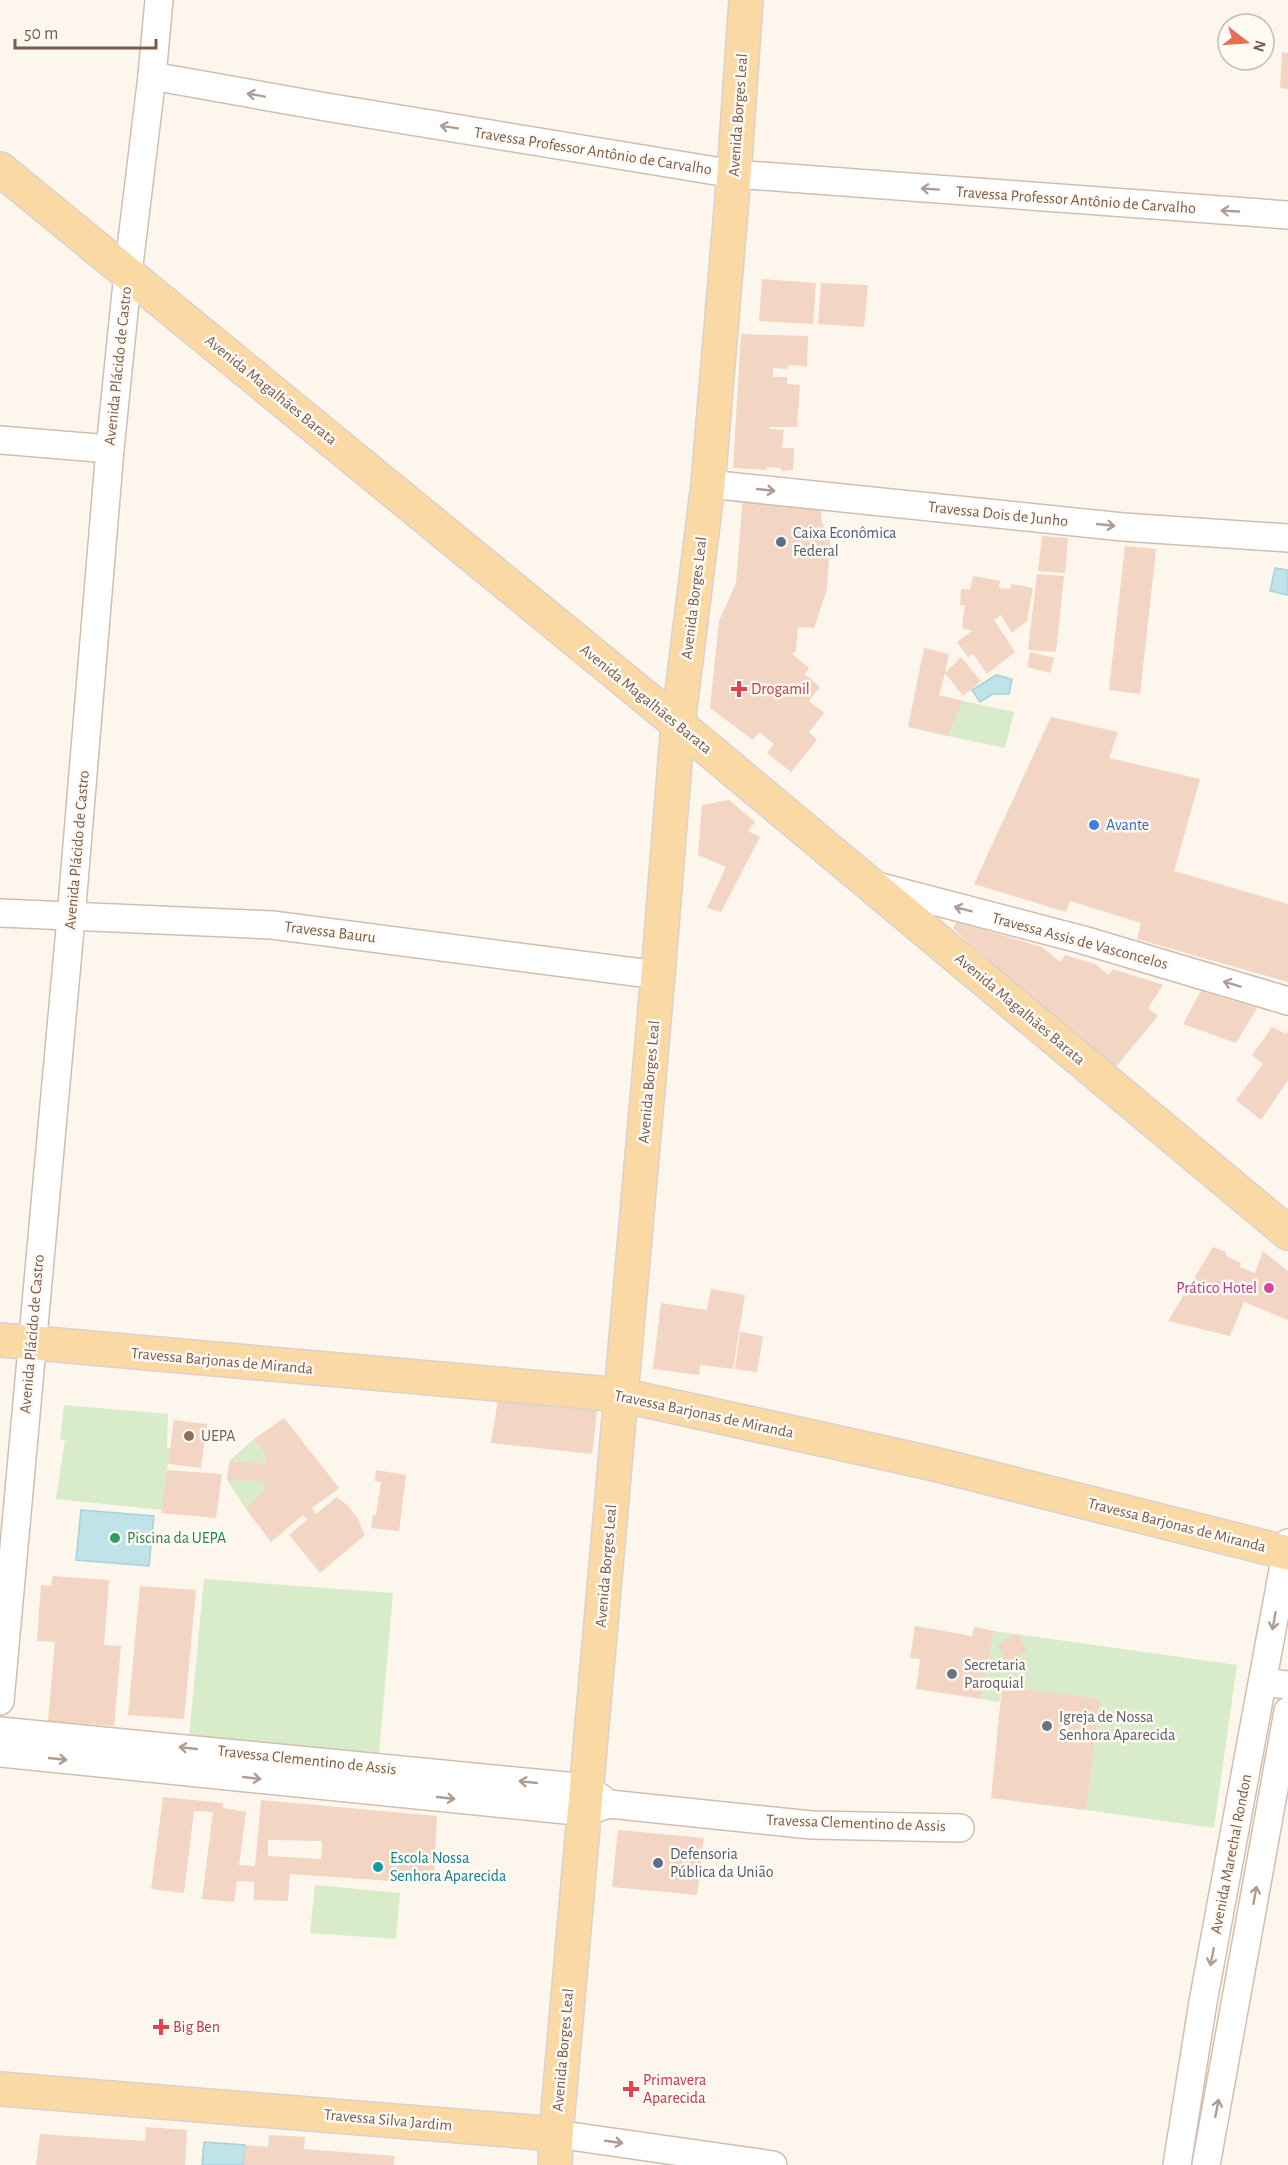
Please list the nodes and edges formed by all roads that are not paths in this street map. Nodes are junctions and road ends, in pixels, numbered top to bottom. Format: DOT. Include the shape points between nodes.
graph roads {
  1 [pos="159,0"];
  2 [pos="746,0"];
  3 [pos="152,76"];
  4 [pos="0,169"];
  5 [pos="734,174"];
  6 [pos="1288,215"];
  7 [pos="128,273"];
  8 [pos="0,440"];
  9 [pos="110,449"];
  10 [pos="708,483"];
  11 [pos="1288,538"];
  12 [pos="678,724"];
  13 [pos="870,885"];
  14 [pos="0,913"];
  15 [pos="71,918"];
  16 [pos="658,975"];
  17 [pos="1288,1001"];
  18 [pos="1288,1233"];
  19 [pos="16,1342"];
  20 [pos="621,1395"];
  21 [pos="1287,1549"];
  22 [pos="1275,1684"];
  23 [pos="0,1701"];
  24 [pos="1288,1711"];
  25 [pos="0,1731"];
  26 [pos="0,1753"];
  27 [pos="593,1801"];
  28 [pos="960,1828"];
  29 [pos="1203,2006"];
  30 [pos="1235,2011"];
  31 [pos="0,2090"];
  32 [pos="555,2149"];
  33 [pos="773,2165"];
  34 [pos="1177,2165"];
  35 [pos="1206,2165"];
  1 -- 3 [label="street, Avenida Plácido de Castro"];
  2 -- 5 [label="main road, Avenida Borges Leal"];
  5 -- 3 [label="street, Travessa Professor Antônio de Carvalho, one-way"];
  3 -- 7 [label="street, Avenida Plácido de Castro"];
  4 -- 7 [label="main road, Avenida Magalhães Barata"];
  6 -- 5 [label="street, Travessa Professor Antônio de Carvalho, one-way"];
  5 -- 10 [label="main road, Avenida Borges Leal"];
  7 -- 9 [label="street, Avenida Plácido de Castro"];
  7 -- 12 [label="main road, Avenida Magalhães Barata"];
  8 -- 9 [label="street"];
  9 -- 15 [label="street, Avenida Plácido de Castro"];
  10 -- 11 [label="street, Travessa Dois de Junho, one-way" via="1123,527"];
  10 -- 12 [label="main road, Avenida Borges Leal"];
  12 -- 13 [label="main road, Avenida Magalhães Barata"];
  12 -- 16 [label="main road, Avenida Borges Leal"];
  17 -- 13 [label="street, Travessa Assis de Vasconcelos, one-way" via="1083,940"];
  13 -- 18 [label="main road, Avenida Magalhães Barata"];
  14 -- 15 [label="street, Travessa Bauru"];
  15 -- 16 [label="street, Travessa Bauru" via="272,925"];
  15 -- 19 [label="street, Avenida Plácido de Castro"];
  16 -- 20 [label="main road, Avenida Borges Leal"];
  19 -- 20 [label="main road, Travessa Barjonas de Miranda"];
  19 -- 23 [label="street, Avenida Plácido de Castro"];
  20 -- 21 [label="main road, Travessa Barjonas de Miranda" via="930,1463"];
  20 -- 27 [label="main road, Avenida Borges Leal"];
  21 -- 22 [label="street, Avenida Marechal Rondon, one-way"];
  22 -- 29 [label="street, Avenida Marechal Rondon, one-way"];
  30 -- 24 [label="street, Avenida Marechal Rondon, one-way"];
  27 -- 25 [label="street, Travessa Clementino de Assis, one-way"];
  26 -- 27 [label="street, Travessa Clementino de Assis, one-way"];
  27 -- 28 [label="street, Travessa Clementino de Assis" via="811,1825"];
  27 -- 32 [label="main road, Avenida Borges Leal"];
  29 -- 30 [label="street"];
  29 -- 34 [label="street, Avenida Marechal Rondon"];
  35 -- 30 [label="street, Avenida Marechal Rondon, one-way"];
  31 -- 32 [label="main road, Travessa Silva Jardim"];
  32 -- 33 [label="street, Travessa Silva Jardim, one-way"];
}
